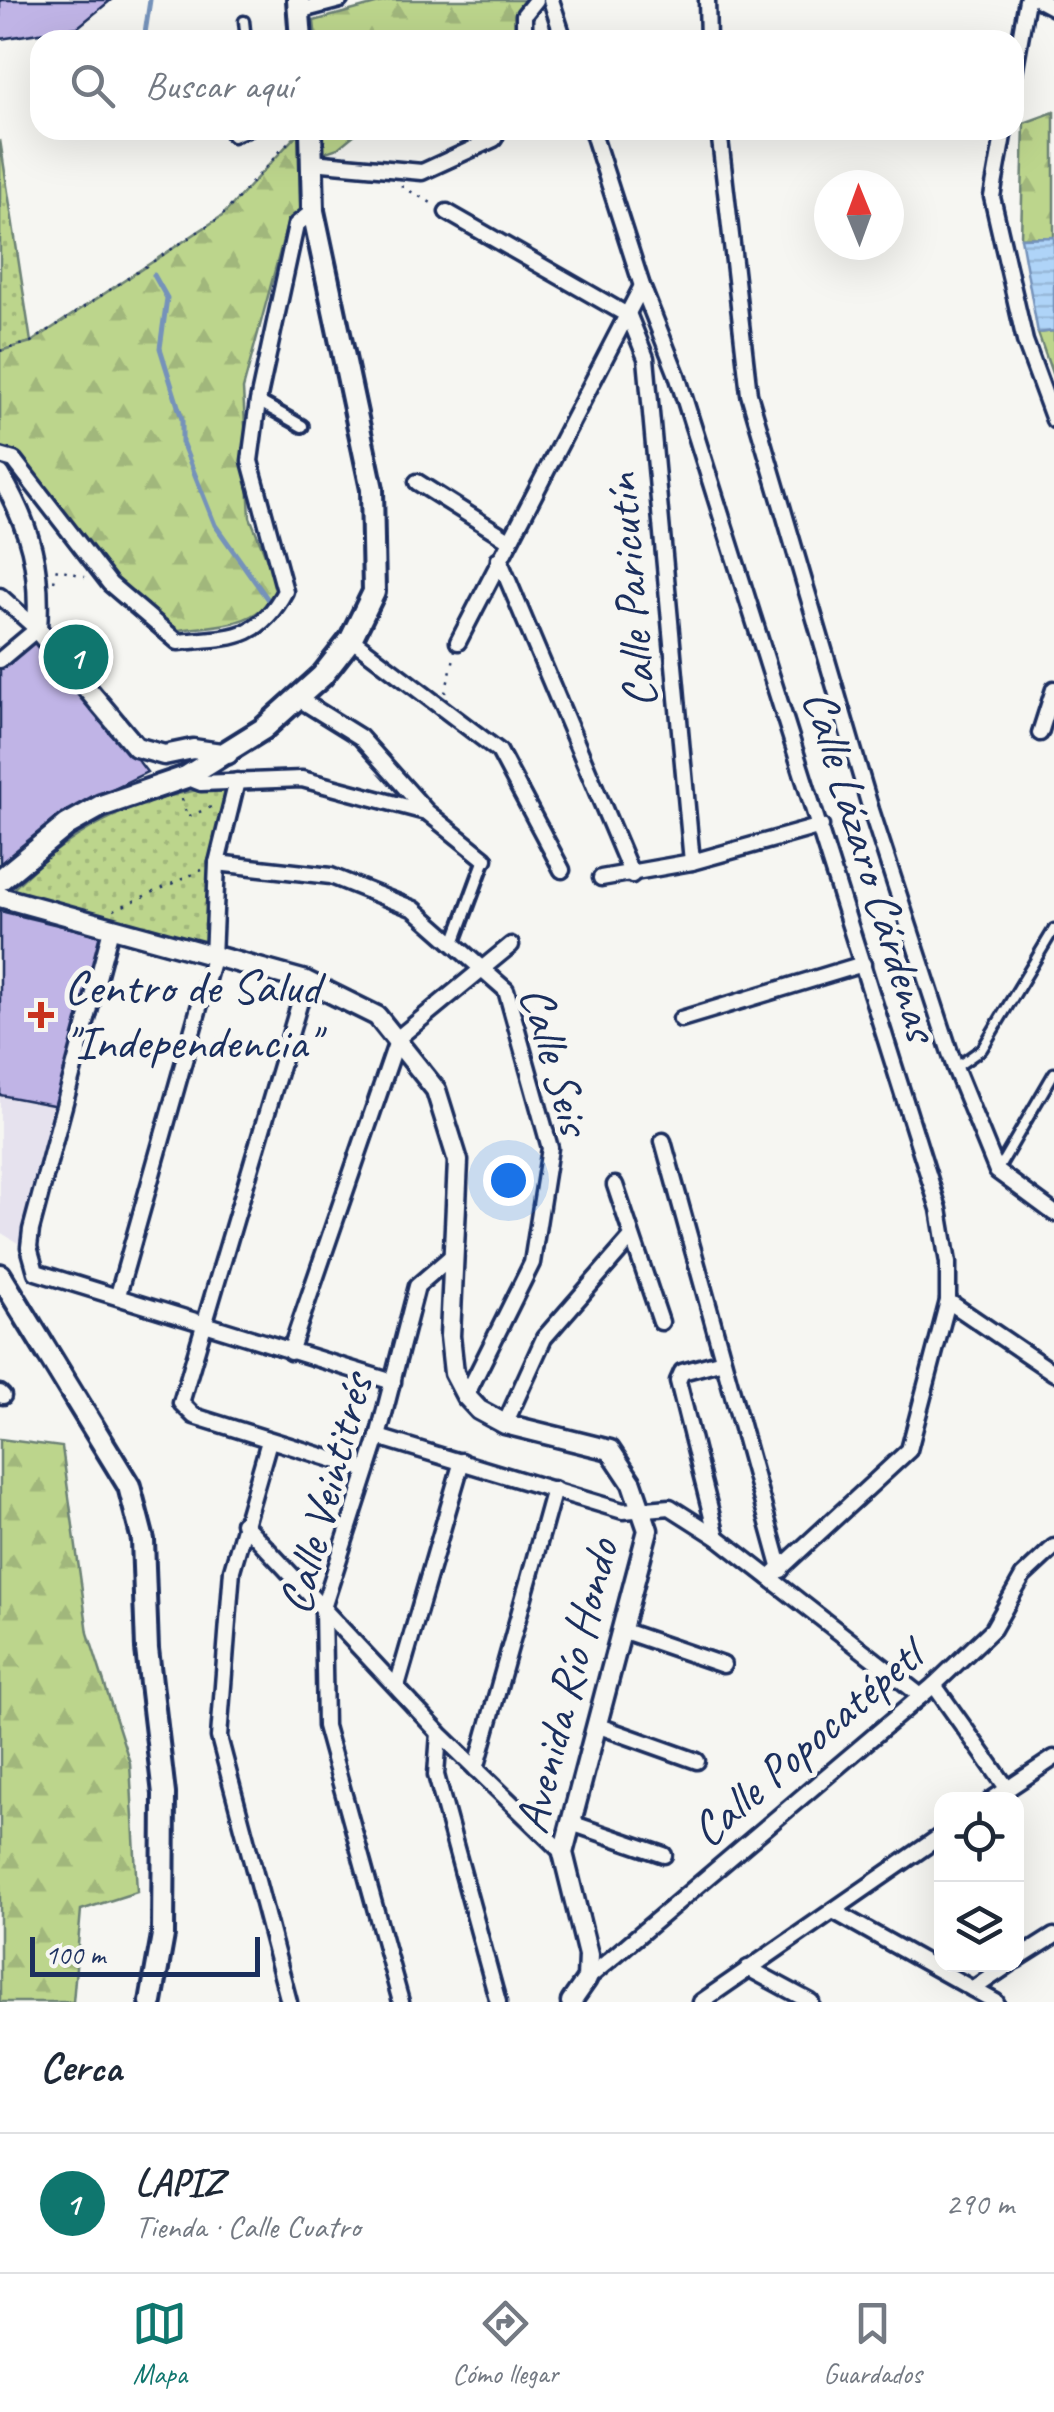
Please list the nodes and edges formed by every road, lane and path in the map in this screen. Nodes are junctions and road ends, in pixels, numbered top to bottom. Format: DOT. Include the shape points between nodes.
graph roads {
  1 [pos="340,0"];
  2 [pos="536,0"];
  3 [pos="551,0"];
  4 [pos="707,0"];
  5 [pos="1027,0"];
  6 [pos="1039,0"];
  7 [pos="298,5"];
  8 [pos="1054,8"];
  9 [pos="244,21"];
  10 [pos="245,30"];
  11 [pos="300,30"];
  12 [pos="524,30"];
  13 [pos="561,30"];
  14 [pos="708,30"];
  15 [pos="1022,30"];
  16 [pos="296,140"];
  17 [pos="307,140"];
  18 [pos="492,140"];
  19 [pos="595,140"];
  20 [pos="720,140"];
  21 [pos="1002,140"];
  22 [pos="312,162"];
  23 [pos="400,185"];
  24 [pos="314,211"];
  25 [pos="447,212"];
  26 [pos="642,286"];
  27 [pos="629,316"];
  28 [pos="0,350"];
  29 [pos="258,401"];
  30 [pos="1054,420"];
  31 [pos="302,426"];
  32 [pos="0,456"];
  33 [pos="0,475"];
  34 [pos="417,482"];
  35 [pos="510,540"];
  36 [pos="499,559"];
  37 [pos="54,582"];
  38 [pos="110,584"];
  39 [pos="0,596"];
  40 [pos="37,629"];
  41 [pos="351,639"];
  42 [pos="458,642"];
  43 [pos="0,660"];
  44 [pos="1054,689"];
  45 [pos="299,699"];
  46 [pos="441,708"];
  47 [pos="1040,734"];
  48 [pos="228,754"];
  49 [pos="237,781"];
  50 [pos="183,783"];
  51 [pos="231,799"];
  52 [pos="427,812"];
  53 [pos="822,826"];
  54 [pos="485,860"];
  55 [pos="216,862"];
  56 [pos="692,862"];
  57 [pos="562,870"];
  58 [pos="632,875"];
  59 [pos="601,878"];
  60 [pos="0,880"];
  61 [pos="0,897"];
  62 [pos="103,927"];
  63 [pos="1054,929"];
  64 [pos="454,943"];
  65 [pos="511,945"];
  66 [pos="213,958"];
  67 [pos="863,964"];
  68 [pos="484,969"];
  69 [pos="306,982"];
  70 [pos="681,1018"];
  71 [pos="398,1038"];
  72 [pos="955,1068"];
  73 [pos="1054,1073"];
  74 [pos="1044,1092"];
  75 [pos="1054,1098"];
  76 [pos="663,1141"];
  77 [pos="997,1171"];
  78 [pos="614,1185"];
  79 [pos="1054,1213"];
  80 [pos="632,1237"];
  81 [pos="453,1255"];
  82 [pos="0,1274"];
  83 [pos="118,1295"];
  84 [pos="948,1302"];
  85 [pos="661,1322"];
  86 [pos="206,1325"];
  87 [pos="290,1352"];
  88 [pos="723,1361"];
  89 [pos="1054,1373"];
  90 [pos="393,1382"];
  91 [pos="466,1396"];
  92 [pos="505,1424"];
  93 [pos="378,1438"];
  94 [pos="269,1441"];
  95 [pos="462,1461"];
  96 [pos="367,1470"];
  97 [pos="554,1489"];
  98 [pos="640,1510"];
  99 [pos="243,1523"];
  100 [pos="717,1536"];
  101 [pos="1054,1546"];
  102 [pos="776,1574"];
  103 [pos="324,1608"];
  104 [pos="621,1630"];
  105 [pos="723,1664"];
  106 [pos="934,1685"];
  107 [pos="397,1686"];
  108 [pos="921,1696"];
  109 [pos="596,1725"];
  110 [pos="439,1732"];
  111 [pos="1054,1758"];
  112 [pos="697,1761"];
  113 [pos="476,1769"];
  114 [pos="1007,1788"];
  115 [pos="1002,1792"];
  116 [pos="571,1822"];
  117 [pos="934,1841"];
  118 [pos="563,1852"];
  119 [pos="664,1856"];
  120 [pos="835,1912"];
  121 [pos="1054,1936"];
  122 [pos="1024,1955"];
  123 [pos="748,1968"];
  124 [pos="998,1972"];
  125 [pos="587,1979"];
  126 [pos="973,1988"];
  127 [pos="151,2002"];
  128 [pos="288,2002"];
  129 [pos="401,2002"];
  130 [pos="498,2002"];
  131 [pos="571,2002"];
  132 [pos="700,2002"];
  133 [pos="811,2002"];
  134 [pos="996,2002"];
  1 -- 7 [label="street"];
  2 -- 12 [label="street" via="524,15"];
  3 -- 13 [label="street"];
  4 -- 14 [label="street"];
  5 -- 15 [label="street"];
  6 -- 8 [label="street"];
  7 -- 11 [label="main road"];
  9 -- 10 [label="lane"];
  16 -- 28 [label="path" via="222,216 30,342"];
  17 -- 22 [label="main road"];
  18 -- 22 [label="street" via="422,172"];
  19 -- 26 [label="street, Calle Lázaro Cárdenas"];
  20 -- 72 [label="street" via="749,394"];
  21 -- 30 [label="street" via="992,197 1025,341"];
  22 -- 24 [label="main road"];
  23 -- 25 [label="path"];
  24 -- 29 [label="street" via="296,225"];
  24 -- 41 [label="main road" via="372,490 374,592"];
  25 -- 27 [label="street"];
  26 -- 27 [label="street"];
  26 -- 53 [label="street, Calle Lázaro Cárdenas" via="677,375"];
  27 -- 35 [label="street"];
  27 -- 56 [label="street, Calle Paricutín" via="646,358"];
  29 -- 31 [label="street"];
  29 -- 38 [label="street" via="250,461 285,591 272,616 244,636 178,642"];
  32 -- 38 [label="street" via="14,460"];
  33 -- 40 [label="street" via="20,512 41,584"];
  34 -- 35 [label="street"];
  35 -- 36 [label="street"];
  36 -- 42 [label="street"];
  36 -- 58 [label="street"];
  37 -- 38 [label="path" via="58,568"];
  39 -- 40 [label="street"];
  40 -- 43 [label="street"];
  40 -- 48 [label="street" via="136,747 164,756 193,749"];
  41 -- 45 [label="main road"];
  41 -- 46 [label="street"];
  42 -- 46 [label="path"];
  44 -- 47 [label="street"];
  45 -- 48 [label="main road"];
  45 -- 52 [label="street" via="360,737"];
  46 -- 57 [label="street" via="499,751"];
  48 -- 50 [label="main road"];
  49 -- 50 [label="street"];
  49 -- 51 [label="street"];
  49 -- 52 [label="street" via="302,779"];
  50 -- 51 [label="path" via="188,816"];
  50 -- 60 [label="main road" via="101,806 35,848"];
  51 -- 55 [label="street"];
  52 -- 54 [label="street"];
  53 -- 56 [label="street"];
  53 -- 67 [label="street, Calle Lázaro Cárdenas"];
  54 -- 64 [label="street"];
  55 -- 62 [label="path" via="124,903"];
  55 -- 64 [label="street, Calle Seis" via="331,876 414,909"];
  55 -- 66 [label="street"];
  56 -- 58 [label="street"];
  58 -- 59 [label="street"];
  61 -- 62 [label="street"];
  62 -- 66 [label="street"];
  62 -- 83 [label="street" via="30,1230 31,1263 36,1272"];
  63 -- 72 [label="lane" via="982,1049"];
  64 -- 68 [label="street, Calle Seis"];
  65 -- 68 [label="street"];
  66 -- 69 [label="street"];
  66 -- 83 [label="street"];
  67 -- 70 [label="street"];
  67 -- 84 [label="street, Calle Lázaro Cárdenas" via="939,1209"];
  68 -- 71 [label="street"];
  68 -- 91 [label="street, Calle Seis" via="506,990 550,1148 532,1264"];
  69 -- 71 [label="street" via="377,1016"];
  69 -- 86 [label="street"];
  71 -- 81 [label="street" via="436,1090 458,1161"];
  71 -- 87 [label="street"];
  72 -- 77 [label="street"];
  73 -- 74 [label="lane"];
  74 -- 75 [label="lane"];
  74 -- 77 [label="lane"];
  76 -- 88 [label="street"];
  77 -- 79 [label="street"];
  78 -- 80 [label="street"];
  80 -- 85 [label="street"];
  80 -- 92 [label="street" via="544,1338"];
  81 -- 90 [label="street, Calle Veintitrés" via="417,1286"];
  81 -- 91 [label="street" via="450,1336 454,1373"];
  82 -- 127 [label="main road" via="128,1486 143,1540 164,1794 162,1935"];
  83 -- 86 [label="street"];
  84 -- 89 [label="street"];
  84 -- 102 [label="street, Calle Lázaro Cárdenas" via="909,1450"];
  86 -- 87 [label="street"];
  86 -- 94 [label="street" via="183,1407"];
  87 -- 90 [label="street"];
  88 -- 100 [label="street" via="682,1372 678,1381"];
  88 -- 102 [label="street"];
  90 -- 93 [label="street, Calle Veintitrés"];
  91 -- 92 [label="street, Avenida Río Hondo"];
  92 -- 98 [label="street, Avenida Río Hondo" via="610,1450 632,1482"];
  93 -- 95 [label="street"];
  93 -- 96 [label="street, Calle Veintitrés"];
  94 -- 96 [label="street"];
  94 -- 99 [label="street"];
  95 -- 97 [label="street"];
  95 -- 107 [label="street"];
  96 -- 103 [label="street, Calle Veintitrés"];
  97 -- 98 [label="street"];
  97 -- 113 [label="street"];
  98 -- 100 [label="street" via="670,1507"];
  98 -- 104 [label="street, Avenida Río Hondo" via="648,1530"];
  99 -- 103 [label="street"];
  99 -- 128 [label="street" via="232,1570 219,1737"];
  100 -- 102 [label="street"];
  101 -- 106 [label="street, Calle Popocatépetl" via="1024,1576 993,1630"];
  102 -- 108 [label="street"];
  103 -- 107 [label="street"];
  103 -- 129 [label="street, Calle Veintitrés" via="325,1726"];
  104 -- 105 [label="street"];
  104 -- 109 [label="street, Avenida Río Hondo"];
  106 -- 108 [label="street, Calle Popocatépetl"];
  106 -- 114 [label="street"];
  107 -- 110 [label="street"];
  108 -- 125 [label="street, Calle Popocatépetl"];
  109 -- 112 [label="street"];
  109 -- 116 [label="street, Avenida Río Hondo"];
  110 -- 113 [label="street"];
  110 -- 130 [label="street" via="436,1774"];
  111 -- 114 [label="street"];
  113 -- 118 [label="street"];
  114 -- 115 [label="street"];
  116 -- 118 [label="street, Avenida Río Hondo"];
  116 -- 119 [label="street"];
  117 -- 120 [label="street"];
  118 -- 125 [label="street, Avenida Río Hondo" via="585,1930"];
  120 -- 123 [label="street"];
  120 -- 126 [label="street"];
  121 -- 122 [label="street"];
  123 -- 132 [label="street"];
  123 -- 133 [label="street"];
  124 -- 126 [label="street"];
  125 -- 131 [label="street"];
  126 -- 134 [label="street"];
}
